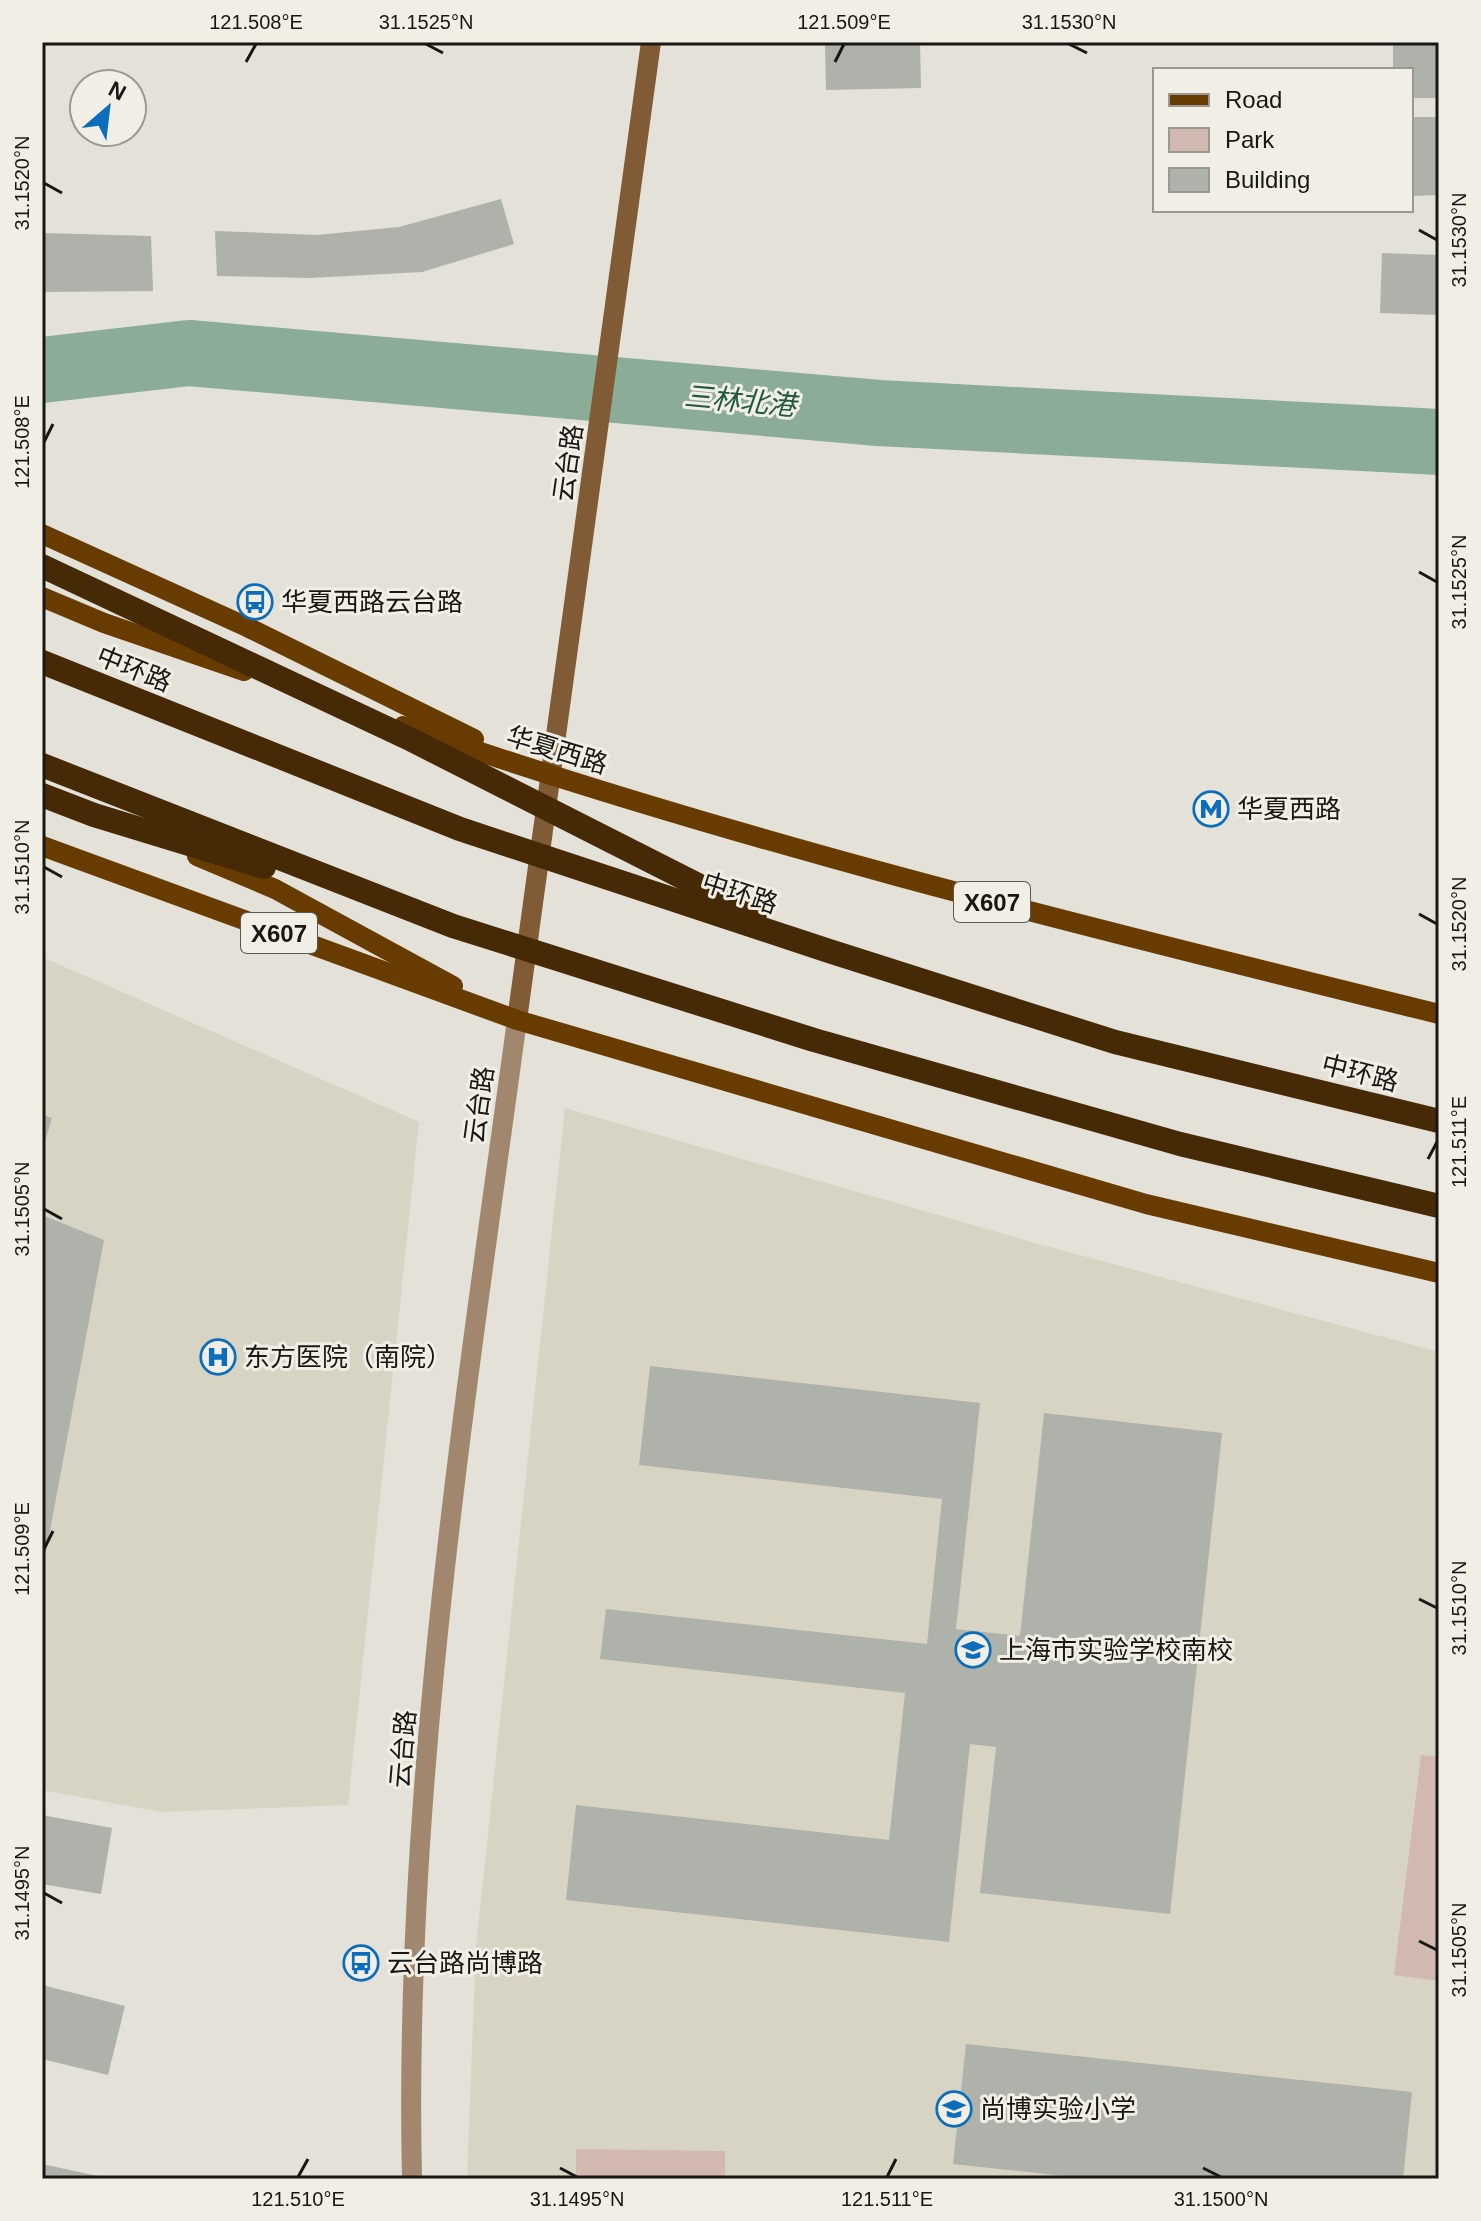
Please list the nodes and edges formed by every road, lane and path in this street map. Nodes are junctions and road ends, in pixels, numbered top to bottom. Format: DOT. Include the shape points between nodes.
graph roads {
  1 [pos="651,42"];
  2 [pos="42,534"];
  3 [pos="42,566"];
  4 [pos="42,597"];
  5 [pos="42,662"];
  6 [pos="42,765"];
  7 [pos="549,777"];
  8 [pos="42,793"];
  9 [pos="42,846"];
  10 [pos="453,926"];
  11 [pos="829,951"];
  12 [pos="1439,1014"];
  13 [pos="517,1020"];
  14 [pos="1439,1121"];
  15 [pos="1439,1206"];
  16 [pos="1439,1273"];
  17 [pos="412,2179"];
  1 -- 7 [label="street, 云台路"];
  2 -- 7 [label="main road" via="247,627"];
  3 -- 11 [label="highway" via="412,740"];
  4 -- 7 [label="main road, 华夏西路 / X607"];
  5 -- 11 [label="highway, 中环路" via="460,829"];
  6 -- 10 [label="highway"];
  7 -- 12 [label="main road, 华夏西路 / X607" via="1034,914"];
  7 -- 13 [label="street, 云台路"];
  8 -- 10 [label="highway" via="94,815"];
  8 -- 13 [label="main road" via="275,889"];
  9 -- 13 [label="main road, X607"];
  10 -- 15 [label="highway" via="829,1045 1180,1144"];
  11 -- 14 [label="highway, 中环路" via="1115,1042"];
  13 -- 16 [label="main road, X607" via="1146,1204"];
  13 -- 17 [label="street, 云台路" via="453,1495 428,1743 413,1970"];
}
